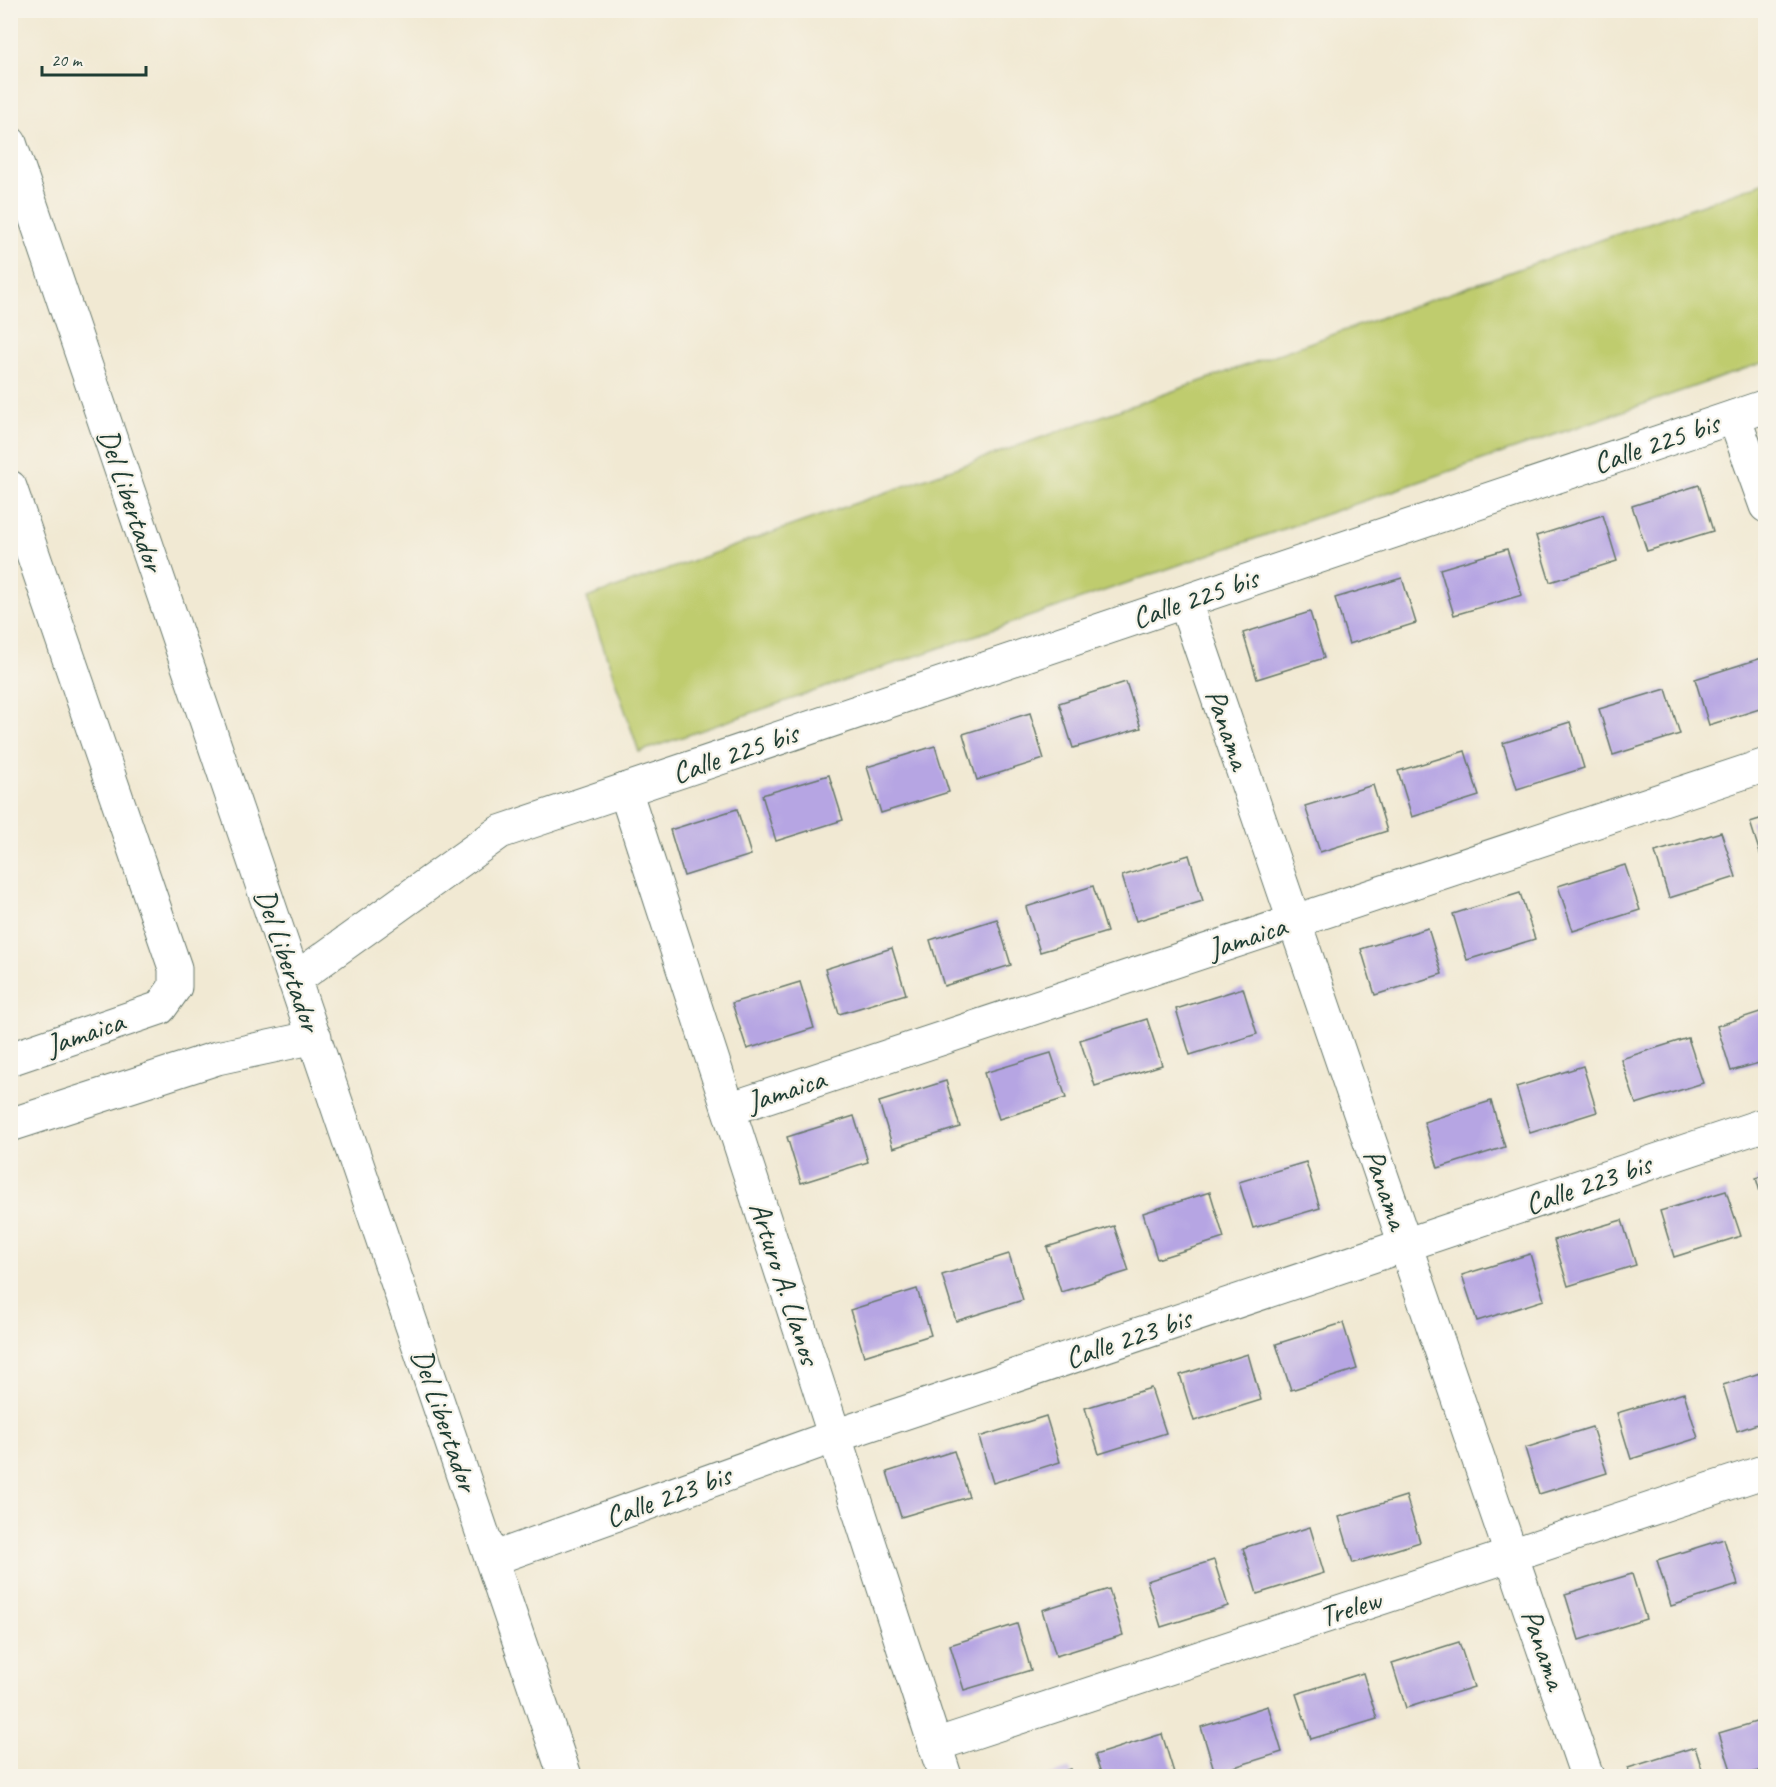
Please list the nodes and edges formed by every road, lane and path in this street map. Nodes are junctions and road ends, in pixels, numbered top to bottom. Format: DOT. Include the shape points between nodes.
graph roads {
  1 [pos="10,143"];
  2 [pos="1766,406"];
  3 [pos="1734,417"];
  4 [pos="10,488"];
  5 [pos="1766,506"];
  6 [pos="1185,602"];
  7 [pos="1766,765"];
  8 [pos="625,790"];
  9 [pos="1294,921"];
  10 [pos="294,980"];
  11 [pos="315,1037"];
  12 [pos="10,1059"];
  13 [pos="729,1109"];
  14 [pos="1766,1124"];
  15 [pos="10,1125"];
  16 [pos="1405,1245"];
  17 [pos="835,1437"];
  18 [pos="1766,1471"];
  19 [pos="1511,1555"];
  20 [pos="492,1559"];
  21 [pos="935,1745"];
  22 [pos="565,1776"];
  23 [pos="945,1776"];
  24 [pos="1587,1776"];
  1 -- 10 [label="street, Del Libertador"];
  2 -- 3 [label="street, Calle 225 bis"];
  3 -- 5 [label="street"];
  3 -- 6 [label="street, Calle 225 bis"];
  4 -- 12 [label="street, Jamaica" via="175,968 175,987 160,1008"];
  6 -- 8 [label="street, Calle 225 bis"];
  6 -- 9 [label="street, Panama"];
  7 -- 9 [label="street, Jamaica"];
  8 -- 10 [label="street, Calle 225 bis" via="500,832"];
  8 -- 13 [label="street, Arturo A. Llanos"];
  9 -- 13 [label="street, Jamaica"];
  9 -- 16 [label="street, Panama"];
  10 -- 11 [label="street, Del Libertador"];
  11 -- 15 [label="street" via="217,1058"];
  11 -- 20 [label="street, Del Libertador"];
  13 -- 17 [label="street, Arturo A. Llanos"];
  14 -- 16 [label="street, Calle 223 bis"];
  16 -- 17 [label="street, Calle 223 bis"];
  16 -- 19 [label="street, Panama"];
  17 -- 20 [label="street, Calle 223 bis"];
  17 -- 21 [label="street, Arturo A. Llanos"];
  18 -- 19 [label="street, Trelew"];
  19 -- 21 [label="street, Trelew"];
  19 -- 24 [label="street, Panama"];
  20 -- 22 [label="street, Del Libertador"];
  21 -- 23 [label="street, Arturo A. Llanos"];
}
